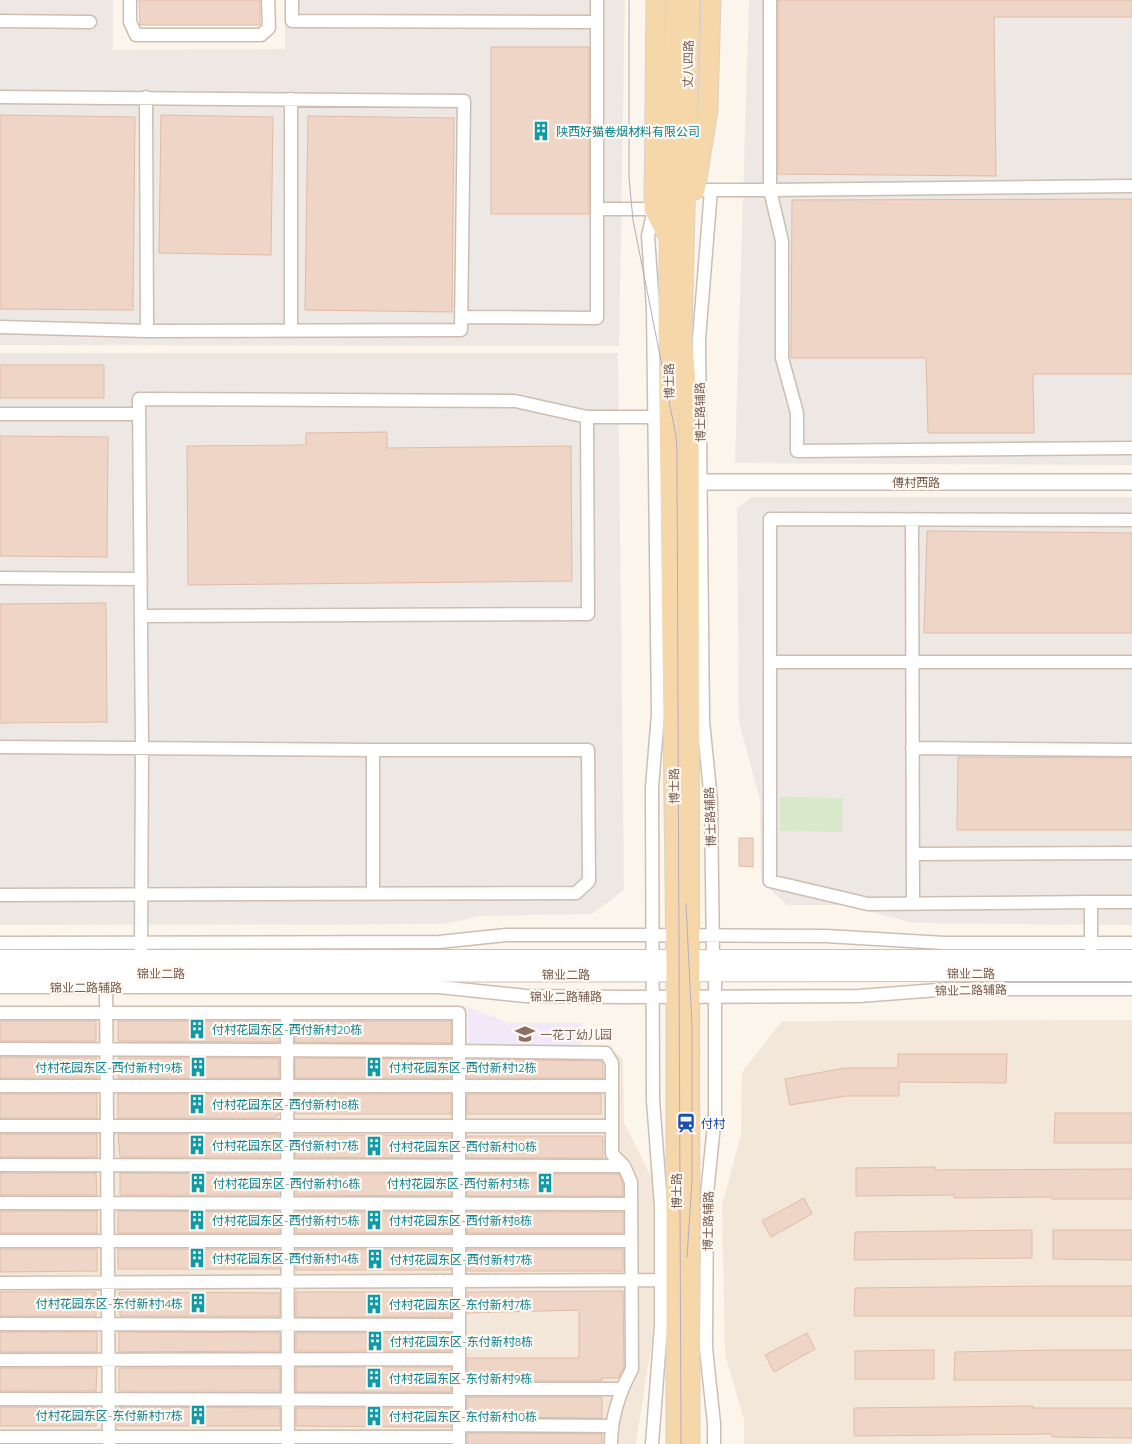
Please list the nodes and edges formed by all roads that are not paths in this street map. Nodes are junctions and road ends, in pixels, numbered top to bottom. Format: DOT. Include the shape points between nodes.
graph roads {
  1 [pos="130,0"];
  2 [pos="268,0"];
  3 [pos="292,0"];
  4 [pos="597,0"];
  5 [pos="656,0"];
  6 [pos="676,0"];
  7 [pos="690,0"];
  8 [pos="711,0"];
  9 [pos="770,0"];
  10 [pos="0,21"];
  11 [pos="90,22"];
  12 [pos="597,22"];
  13 [pos="0,97"];
  14 [pos="146,97"];
  15 [pos="291,99"];
  16 [pos="680,128"];
  17 [pos="1132,186"];
  18 [pos="703,190"];
  19 [pos="770,190"];
  20 [pos="597,209"];
  21 [pos="654,209"];
  22 [pos="677,235"];
  23 [pos="462,317"];
  24 [pos="0,327"];
  25 [pos="291,330"];
  26 [pos="147,331"];
  27 [pos="0,414"];
  28 [pos="139,414"];
  29 [pos="587,417"];
  30 [pos="662,417"];
  31 [pos="1132,448"];
  32 [pos="700,482"];
  33 [pos="1132,482"];
  34 [pos="912,520"];
  35 [pos="1132,520"];
  36 [pos="0,578"];
  37 [pos="141,578"];
  38 [pos="142,616"];
  39 [pos="771,662"];
  40 [pos="912,662"];
  41 [pos="1132,662"];
  42 [pos="0,746"];
  43 [pos="142,748"];
  44 [pos="912,748"];
  45 [pos="373,750"];
  46 [pos="1132,750"];
  47 [pos="1132,853"];
  48 [pos="913,854"];
  49 [pos="373,894"];
  50 [pos="0,895"];
  51 [pos="141,895"];
  52 [pos="1091,902"];
  53 [pos="1132,902"];
  54 [pos="913,904"];
  55 [pos="653,935"];
  56 [pos="683,935"];
  57 [pos="713,935"];
  58 [pos="0,943"];
  59 [pos="1132,943"];
  60 [pos="141,958"];
  61 [pos="1091,958"];
  62 [pos="0,959"];
  63 [pos="1132,959"];
  64 [pos="653,966"];
  65 [pos="683,966"];
  66 [pos="714,966"];
  67 [pos="1132,972"];
  68 [pos="0,973"];
  69 [pos="106,980"];
  70 [pos="0,987"];
  71 [pos="1132,989"];
  72 [pos="683,996"];
  73 [pos="715,996"];
  74 [pos="653,997"];
  75 [pos="0,1013"];
  76 [pos="106,1013"];
  77 [pos="287,1013"];
  78 [pos="0,1049"];
  79 [pos="106,1050"];
  80 [pos="287,1050"];
  81 [pos="459,1051"];
  82 [pos="0,1086"];
  83 [pos="107,1086"];
  84 [pos="287,1086"];
  85 [pos="459,1086"];
  86 [pos="612,1086"];
  87 [pos="0,1126"];
  88 [pos="107,1126"];
  89 [pos="286,1126"];
  90 [pos="460,1126"];
  91 [pos="612,1126"];
  92 [pos="0,1165"];
  93 [pos="459,1165"];
  94 [pos="108,1166"];
  95 [pos="286,1166"];
  96 [pos="624,1166"];
  97 [pos="0,1203"];
  98 [pos="287,1203"];
  99 [pos="459,1203"];
  100 [pos="108,1204"];
  101 [pos="631,1204"];
  102 [pos="0,1240"];
  103 [pos="108,1242"];
  104 [pos="287,1242"];
  105 [pos="460,1242"];
  106 [pos="631,1242"];
  107 [pos="632,1280"];
  108 [pos="661,1280"];
  109 [pos="460,1282"];
  110 [pos="0,1283"];
  111 [pos="109,1283"];
  112 [pos="287,1283"];
  113 [pos="0,1324"];
  114 [pos="109,1324"];
  115 [pos="287,1324"];
  116 [pos="459,1325"];
  117 [pos="459,1359"];
  118 [pos="0,1360"];
  119 [pos="109,1360"];
  120 [pos="287,1360"];
  121 [pos="622,1389"];
  122 [pos="459,1394"];
  123 [pos="0,1398"];
  124 [pos="109,1398"];
  125 [pos="287,1398"];
  126 [pos="611,1426"];
  127 [pos="459,1435"];
  128 [pos="0,1437"];
  129 [pos="108,1440"];
  130 [pos="288,1440"];
  131 [pos="611,1444"];
  132 [pos="652,1444"];
  133 [pos="676,1444"];
  134 [pos="690,1444"];
  135 [pos="714,1444"];
  1 -- 2 [label="street" via="130,22 136,35 261,35 269,28"];
  3 -- 12 [label="street" via="292,21"];
  4 -- 12 [label="street"];
  5 -- 21 [label="main road"];
  6 -- 16 [label="main road, 丈八四路"];
  7 -- 16 [label="main road, 丈八四路"];
  8 -- 18 [label="main road"];
  9 -- 19 [label="street"];
  10 -- 11 [label="street"];
  12 -- 20 [label="street"];
  13 -- 14 [label="street"];
  14 -- 15 [label="street"];
  14 -- 26 [label="street"];
  15 -- 23 [label="street" via="464,101"];
  15 -- 25 [label="street"];
  16 -- 22 [label="main road, 博士路"];
  17 -- 19 [label="street"];
  18 -- 19 [label="street"];
  18 -- 22 [label="main road"];
  18 -- 32 [label="street, 博士路辅路"];
  19 -- 31 [label="street" via="782,241 782,358 797,413 797,451"];
  20 -- 21 [label="street"];
  20 -- 23 [label="street" via="597,318"];
  21 -- 22 [label="main road"];
  21 -- 30 [label="street" via="648,236"];
  22 -- 30 [label="main road, 博士路"];
  22 -- 56 [label="main road, 博士路" via="689,417"];
  23 -- 25 [label="street" via="462,330"];
  24 -- 26 [label="street"];
  25 -- 26 [label="street"];
  27 -- 28 [label="street"];
  28 -- 29 [label="street" via="139,399 515,401"];
  28 -- 37 [label="street"];
  29 -- 30 [label="street"];
  29 -- 38 [label="street" via="588,614"];
  30 -- 55 [label="street" via="658,714 652,788"];
  30 -- 56 [label="main road, 博士路"];
  32 -- 33 [label="street, 傅村西路"];
  32 -- 57 [label="street, 博士路辅路" via="703,722 711,801"];
  34 -- 35 [label="street"];
  34 -- 39 [label="street" via="770,519"];
  34 -- 40 [label="street"];
  36 -- 37 [label="street"];
  37 -- 38 [label="street"];
  38 -- 43 [label="street"];
  39 -- 40 [label="street"];
  39 -- 54 [label="street" via="770,881 868,904"];
  40 -- 41 [label="street"];
  40 -- 44 [label="street"];
  42 -- 43 [label="street"];
  43 -- 45 [label="street"];
  43 -- 51 [label="street"];
  44 -- 46 [label="street"];
  44 -- 48 [label="street"];
  45 -- 49 [label="street"];
  45 -- 49 [label="street" via="588,750 589,881 576,893"];
  47 -- 48 [label="street"];
  48 -- 54 [label="street"];
  49 -- 51 [label="street"];
  50 -- 51 [label="street"];
  51 -- 60 [label="street"];
  52 -- 53 [label="street"];
  52 -- 54 [label="street"];
  52 -- 61 [label="street"];
  55 -- 56 [label="street"];
  55 -- 60 [label="street" via="506,935 439,942"];
  55 -- 64 [label="street"];
  56 -- 57 [label="street"];
  56 -- 65 [label="main road, 博士路"];
  57 -- 61 [label="street" via="826,936 944,943"];
  57 -- 66 [label="street, 博士路辅路"];
  58 -- 60 [label="street"];
  59 -- 61 [label="street"];
  60 -- 62 [label="main road, 锦业二路"];
  60 -- 64 [label="main road, 锦业二路"];
  60 -- 69 [label="main road, 锦业二路"];
  61 -- 63 [label="main road, 锦业二路"];
  61 -- 66 [label="main road, 锦业二路"];
  61 -- 67 [label="main road, 锦业二路"];
  64 -- 65 [label="main road, 锦业二路"];
  64 -- 74 [label="street"];
  65 -- 66 [label="main road, 锦业二路"];
  65 -- 72 [label="main road, 博士路"];
  66 -- 73 [label="street, 博士路辅路"];
  68 -- 69 [label="main road, 锦业二路"];
  69 -- 70 [label="street, 锦业二路辅路"];
  69 -- 74 [label="street, 锦业二路辅路" via="439,987 526,996"];
  69 -- 76 [label="street"];
  71 -- 73 [label="street, 锦业二路辅路" via="951,989 859,996"];
  72 -- 73 [label="street, 锦业二路辅路"];
  72 -- 74 [label="street, 锦业二路辅路"];
  72 -- 133 [label="main road, 博士路"];
  72 -- 134 [label="main road, 博士路"];
  73 -- 135 [label="street, 博士路辅路" via="715,1115 708,1194 706,1348"];
  74 -- 108 [label="street" via="653,1100 661,1206"];
  75 -- 76 [label="street"];
  76 -- 77 [label="street"];
  76 -- 79 [label="street"];
  77 -- 80 [label="street"];
  77 -- 81 [label="street" via="459,1013"];
  78 -- 79 [label="street"];
  79 -- 80 [label="street"];
  79 -- 83 [label="street"];
  80 -- 81 [label="street"];
  80 -- 84 [label="street"];
  81 -- 85 [label="street"];
  81 -- 86 [label="street" via="606,1053 612,1063"];
  82 -- 83 [label="street"];
  83 -- 84 [label="street"];
  83 -- 88 [label="street"];
  84 -- 85 [label="street"];
  84 -- 89 [label="street"];
  85 -- 86 [label="street"];
  85 -- 90 [label="street"];
  86 -- 91 [label="street"];
  87 -- 88 [label="street"];
  88 -- 89 [label="street"];
  88 -- 94 [label="street"];
  89 -- 90 [label="street"];
  89 -- 95 [label="street"];
  90 -- 91 [label="street"];
  90 -- 93 [label="street"];
  91 -- 96 [label="street" via="612,1154"];
  92 -- 94 [label="street"];
  93 -- 95 [label="street"];
  93 -- 96 [label="street"];
  93 -- 99 [label="street"];
  94 -- 95 [label="street"];
  94 -- 100 [label="street"];
  95 -- 98 [label="street"];
  96 -- 101 [label="street" via="631,1182"];
  97 -- 100 [label="street"];
  98 -- 99 [label="street"];
  98 -- 100 [label="street"];
  98 -- 104 [label="street"];
  99 -- 101 [label="street"];
  99 -- 105 [label="street"];
  100 -- 103 [label="street"];
  101 -- 106 [label="street"];
  102 -- 103 [label="street"];
  103 -- 104 [label="street"];
  103 -- 111 [label="street"];
  104 -- 105 [label="street"];
  104 -- 112 [label="street"];
  105 -- 106 [label="street"];
  105 -- 109 [label="street"];
  106 -- 107 [label="street"];
  107 -- 108 [label="street"];
  107 -- 109 [label="street"];
  107 -- 121 [label="street" via="632,1369"];
  108 -- 132 [label="street" via="661,1326"];
  109 -- 112 [label="street"];
  109 -- 116 [label="street"];
  110 -- 111 [label="street"];
  111 -- 112 [label="street"];
  111 -- 114 [label="street"];
  112 -- 115 [label="street"];
  113 -- 114 [label="street"];
  114 -- 115 [label="street"];
  114 -- 119 [label="street"];
  115 -- 116 [label="street"];
  115 -- 120 [label="street"];
  116 -- 117 [label="street"];
  117 -- 120 [label="street"];
  117 -- 122 [label="street"];
  118 -- 119 [label="street"];
  119 -- 120 [label="street"];
  119 -- 124 [label="street"];
  120 -- 125 [label="street"];
  121 -- 122 [label="street"];
  121 -- 126 [label="street"];
  122 -- 125 [label="street"];
  122 -- 127 [label="street"];
  123 -- 124 [label="street"];
  124 -- 125 [label="street"];
  124 -- 129 [label="street"];
  125 -- 130 [label="street"];
  126 -- 127 [label="street"];
  126 -- 131 [label="street"];
  127 -- 130 [label="street"];
  128 -- 129 [label="street"];
  129 -- 130 [label="street"];
}
